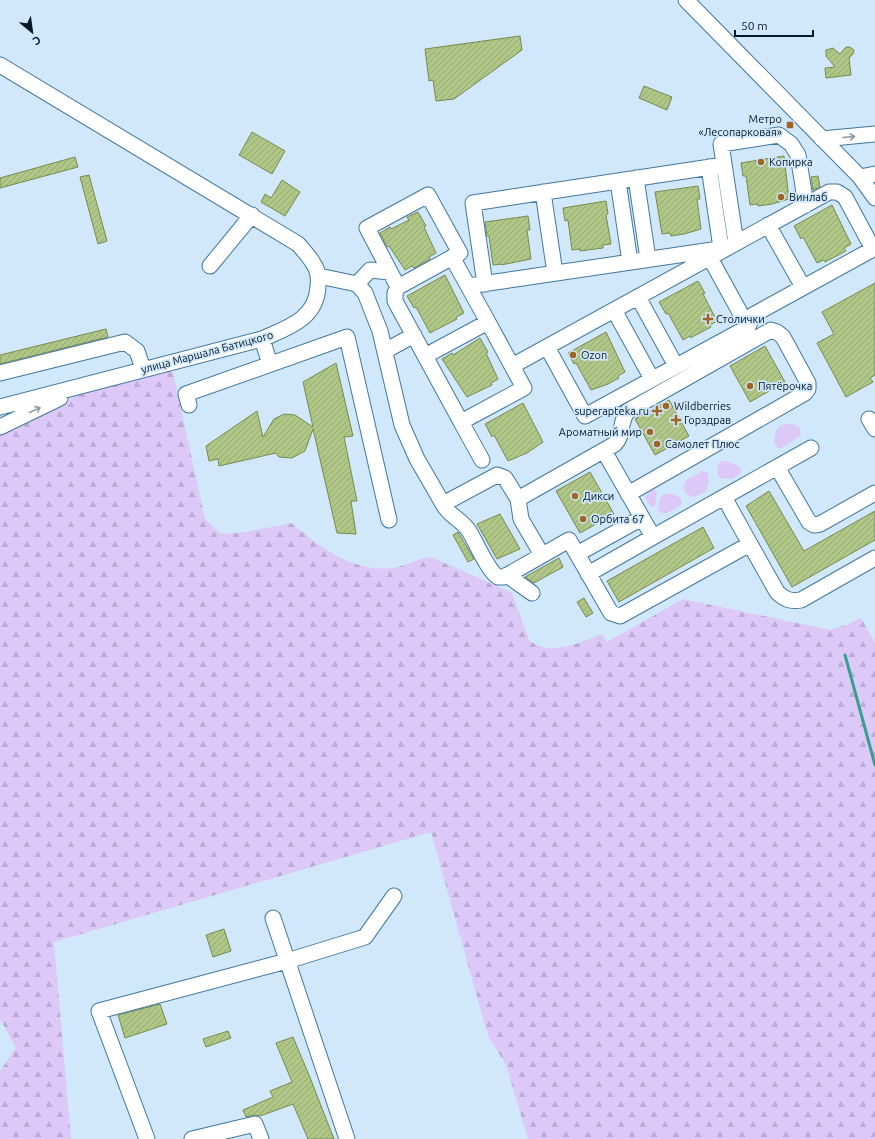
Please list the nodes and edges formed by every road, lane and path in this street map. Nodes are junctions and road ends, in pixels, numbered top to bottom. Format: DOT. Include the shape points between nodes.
graph roads {
  1 [pos="686,0"];
  2 [pos="0,65"];
  3 [pos="875,134"];
  4 [pos="822,139"];
  5 [pos="724,164"];
  6 [pos="709,167"];
  7 [pos="875,174"];
  8 [pos="860,177"];
  9 [pos="636,178"];
  10 [pos="618,181"];
  11 [pos="543,192"];
  12 [pos="875,198"];
  13 [pos="806,205"];
  14 [pos="252,215"];
  15 [pos="768,225"];
  16 [pos="874,248"];
  17 [pos="724,249"];
  18 [pos="452,257"];
  19 [pos="648,259"];
  20 [pos="630,262"];
  21 [pos="210,266"];
  22 [pos="390,272"];
  23 [pos="555,273"];
  24 [pos="319,276"];
  25 [pos="357,284"];
  26 [pos="485,284"];
  27 [pos="468,286"];
  28 [pos="398,287"];
  29 [pos="802,287"];
  30 [pos="638,297"];
  31 [pos="614,310"];
  32 [pos="488,322"];
  33 [pos="748,326"];
  34 [pos="414,335"];
  35 [pos="262,339"];
  36 [pos="547,348"];
  37 [pos="385,351"];
  38 [pos="425,356"];
  39 [pos="270,364"];
  40 [pos="512,366"];
  41 [pos="676,366"];
  42 [pos="143,369"];
  43 [pos="0,373"];
  44 [pos="652,379"];
  45 [pos="86,385"];
  46 [pos="189,405"];
  47 [pos="0,407"];
  48 [pos="462,422"];
  49 [pos="0,427"];
  50 [pos="811,448"];
  51 [pos="604,451"];
  52 [pos="482,460"];
  53 [pos="777,467"];
  54 [pos="875,493"];
  55 [pos="628,494"];
  56 [pos="724,497"];
  57 [pos="518,499"];
  58 [pos="443,504"];
  59 [pos="642,518"];
  60 [pos="389,520"];
  61 [pos="653,537"];
  62 [pos="750,544"];
  63 [pos="577,554"];
  64 [pos="542,555"];
  65 [pos="875,558"];
  66 [pos="588,574"];
  67 [pos="507,575"];
  68 [pos="526,587"];
  69 [pos="394,896"];
  70 [pos="273,918"];
  71 [pos="288,961"];
  72 [pos="147,1139"];
  73 [pos="192,1139"];
  74 [pos="261,1139"];
  75 [pos="347,1139"];
  1 -- 4 [label="street"];
  2 -- 14 [label="street"];
  4 -- 3 [label="street, one-way"];
  4 -- 8 [label="street"];
  5 -- 6 [label="street"];
  5 -- 13 [label="street" via="721,144 779,135 791,144 798,155"];
  5 -- 17 [label="street"];
  6 -- 9 [label="street"];
  6 -- 17 [label="street"];
  7 -- 8 [label="street"];
  8 -- 12 [label="street"];
  9 -- 10 [label="street"];
  9 -- 19 [label="street"];
  10 -- 11 [label="street"];
  10 -- 20 [label="street"];
  11 -- 23 [label="street"];
  11 -- 26 [label="street" via="473,203"];
  13 -- 15 [label="street"];
  13 -- 16 [label="street" via="829,192 837,192 845,197"];
  14 -- 21 [label="street"];
  14 -- 24 [label="street" via="298,244 314,263"];
  15 -- 17 [label="street"];
  15 -- 29 [label="street"];
  16 -- 29 [label="street"];
  17 -- 19 [label="street"];
  17 -- 30 [label="street"];
  17 -- 33 [label="street"];
  18 -- 22 [label="street" via="460,253 428,195 366,228"];
  18 -- 27 [label="street"];
  18 -- 28 [label="street"];
  19 -- 20 [label="street"];
  20 -- 23 [label="street"];
  22 -- 25 [label="street" via="370,270"];
  22 -- 28 [label="street"];
  23 -- 26 [label="street"];
  24 -- 25 [label="street"];
  24 -- 35 [label="street, улица Маршала Батицкого" via="318,292 313,307 304,319"];
  25 -- 37 [label="street" via="365,293"];
  26 -- 27 [label="street"];
  27 -- 32 [label="street"];
  28 -- 34 [label="street" via="395,301"];
  29 -- 33 [label="street" via="753,314"];
  30 -- 31 [label="street"];
  30 -- 41 [label="street"];
  31 -- 36 [label="street"];
  31 -- 44 [label="street"];
  32 -- 38 [label="street"];
  32 -- 40 [label="street"];
  33 -- 41 [label="street"];
  34 -- 37 [label="street"];
  34 -- 38 [label="street"];
  35 -- 39 [label="street"];
  35 -- 42 [label="street, улица Маршала Батицкого"];
  36 -- 40 [label="street"];
  36 -- 44 [label="street" via="585,416"];
  37 -- 58 [label="street" via="402,424 417,459"];
  38 -- 48 [label="street"];
  39 -- 46 [label="street" via="186,394"];
  39 -- 60 [label="street" via="347,337"];
  40 -- 48 [label="street" via="524,388"];
  41 -- 44 [label="street"];
  42 -- 43 [label="street" via="137,351 125,342"];
  42 -- 45 [label="street, улица Маршала Батицкого"];
  45 -- 47 [label="street, улица Маршала Батицкого"];
  49 -- 45 [label="street, улица Маршала Батицкого, one-way"];
  48 -- 52 [label="street"];
  50 -- 53 [label="street"];
  51 -- 55 [label="street"];
  51 -- 55 [label="street" via="618,441 622,421 628,411 770,330 778,332 783,337 808,383 805,393"];
  51 -- 57 [label="street"];
  53 -- 54 [label="street" via="808,522 814,525"];
  53 -- 56 [label="street"];
  55 -- 59 [label="street"];
  56 -- 61 [label="street"];
  56 -- 62 [label="street"];
  57 -- 58 [label="street" via="505,478 497,475"];
  57 -- 64 [label="street" via="521,519"];
  58 -- 67 [label="street" via="447,511 468,528 495,575"];
  59 -- 61 [label="street"];
  59 -- 63 [label="street"];
  61 -- 66 [label="street"];
  62 -- 65 [label="street" via="777,592 792,601 800,600"];
  62 -- 66 [label="street" via="620,616 611,613"];
  63 -- 64 [label="street" via="569,540"];
  63 -- 66 [label="street"];
  64 -- 67 [label="street"];
  67 -- 68 [label="street"];
  69 -- 71 [label="street" via="364,937"];
  70 -- 71 [label="street"];
  71 -- 72 [label="street" via="99,1011"];
  71 -- 75 [label="street"];
  73 -- 74 [label="street" via="256,1124"];
}
